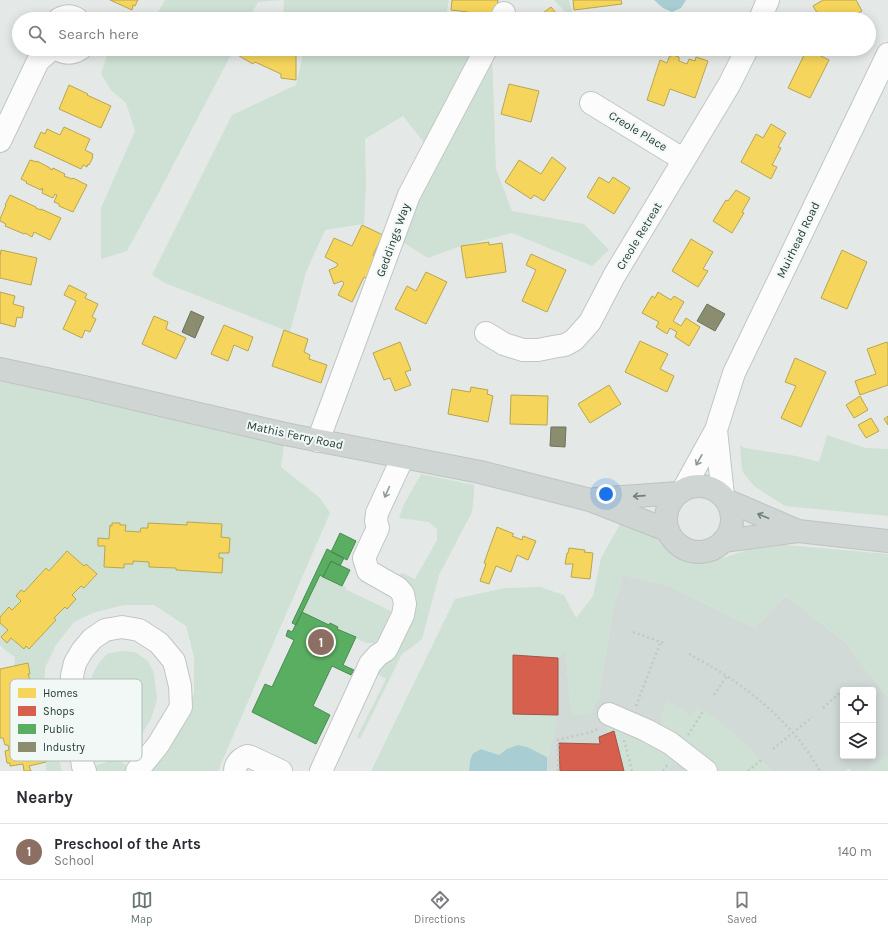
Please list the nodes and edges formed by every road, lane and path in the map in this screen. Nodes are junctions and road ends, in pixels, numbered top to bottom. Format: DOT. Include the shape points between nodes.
graph roads {
  1 [pos="768,0"];
  2 [pos="763,12"];
  3 [pos="888,54"];
  4 [pos="44,56"];
  5 [pos="482,56"];
  6 [pos="744,56"];
  7 [pos="591,103"];
  8 [pos="0,141"];
  9 [pos="684,160"];
  10 [pos="486,333"];
  11 [pos="0,369"];
  12 [pos="716,430"];
  13 [pos="318,440"];
  14 [pos="410,458"];
  15 [pos="680,491"];
  16 [pos="724,498"];
  17 [pos="590,500"];
  18 [pos="667,530"];
  19 [pos="798,531"];
  20 [pos="723,541"];
  21 [pos="888,541"];
  22 [pos="633,632"];
  23 [pos="660,641"];
  24 [pos="666,644"];
  25 [pos="689,654"];
  26 [pos="727,676"];
  27 [pos="72,679"];
  28 [pos="840,693"];
  29 [pos="714,695"];
  30 [pos="823,708"];
  31 [pos="635,709"];
  32 [pos="704,710"];
  33 [pos="609,714"];
  34 [pos="812,717"];
  35 [pos="792,733"];
  36 [pos="624,739"];
  37 [pos="773,750"];
  38 [pos="683,754"];
  39 [pos="761,760"];
  40 [pos="81,761"];
  41 [pos="239,764"];
  42 [pos="85,771"];
  43 [pos="137,771"];
  44 [pos="281,771"];
  45 [pos="321,771"];
  46 [pos="558,771"];
  47 [pos="632,771"];
  48 [pos="706,771"];
  49 [pos="748,771"];
  50 [pos="820,771"];
  1 -- 2 [label="street"];
  3 -- 12 [label="street, Muirhead Road" via="734,373"];
  4 -- 8 [label="street" via="38,61"];
  5 -- 13 [label="street, Geddings Way" via="410,195"];
  6 -- 9 [label="street, Creole Retreat"];
  7 -- 9 [label="street, Creole Place"];
  9 -- 10 [label="street, Creole Retreat" via="614,276 590,322 574,340 565,345 523,350 504,344"];
  11 -- 13 [label="main road, Mathis Ferry Road"];
  12 -- 15 [label="street, Muirhead Road, one-way"];
  12 -- 16 [label="street, Muirhead Road"];
  13 -- 14 [label="main road, Mathis Ferry Road"];
  14 -- 17 [label="main road, Mathis Ferry Road" via="480,472"];
  14 -- 45 [label="street" via="390,520 378,528 364,558 368,571 404,594 403,614 386,650 370,664"];
  15 -- 16 [label="main road" via="691,487 708,487"];
  15 -- 17 [label="main road, Mathis Ferry Road, one-way"];
  15 -- 18 [label="main road" via="671,500 667,510"];
  19 -- 16 [label="main road, one-way"];
  16 -- 20 [label="main road" via="732,517 728,534"];
  17 -- 18 [label="main road, Mathis Ferry Road"];
  18 -- 20 [label="main road" via="677,544 692,551 708,550"];
  19 -- 20 [label="main road"];
  19 -- 21 [label="main road"];
  22 -- 23 [label="path"];
  23 -- 24 [label="path"];
  23 -- 31 [label="path"];
  25 -- 26 [label="path"];
  26 -- 29 [label="path"];
  26 -- 35 [label="path" via="766,706"];
  27 -- 43 [label="street" via="75,663 92,639 105,630 122,627 139,630 159,643 174,661 180,686 181,707 158,745"];
  28 -- 30 [label="path"];
  32 -- 38 [label="path"];
  33 -- 38 [label="street" via="646,730"];
  33 -- 46 [label="path" via="595,731 558,740"];
  34 -- 35 [label="path"];
  35 -- 37 [label="path"];
  35 -- 50 [label="path"];
  36 -- 47 [label="path"];
  38 -- 48 [label="street"];
  39 -- 49 [label="path"];
  40 -- 42 [label="street"];
  41 -- 44 [label="street" via="247,756"];
}
